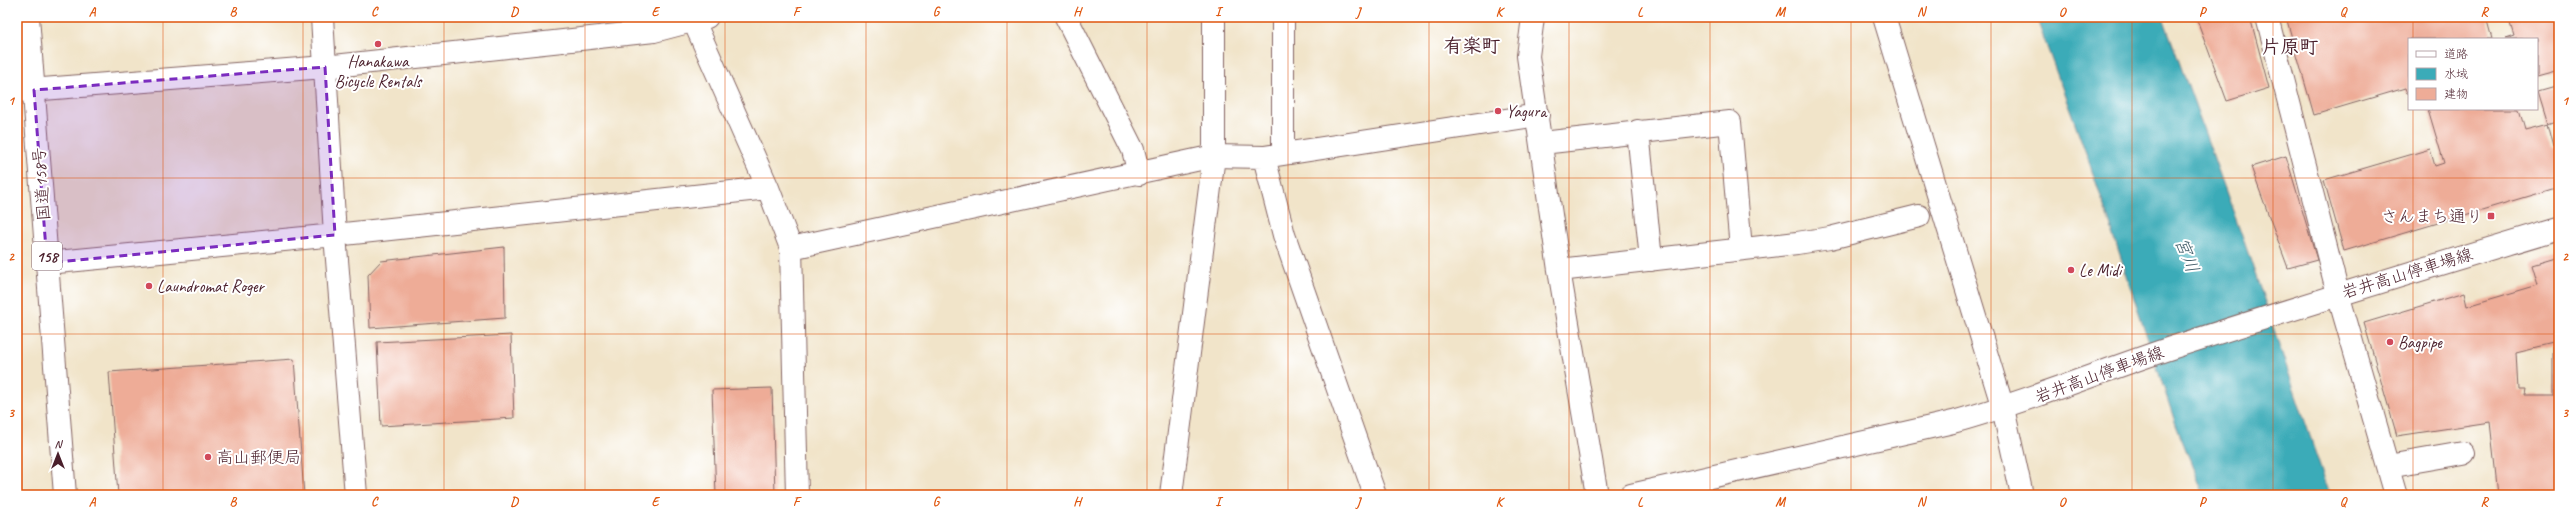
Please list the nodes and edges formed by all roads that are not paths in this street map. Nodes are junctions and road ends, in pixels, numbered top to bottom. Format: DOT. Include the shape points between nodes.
graph roads {
  1 [pos="28,17"];
  2 [pos="322,17"];
  3 [pos="1066,17"];
  4 [pos="1214,17"];
  5 [pos="1284,17"];
  6 [pos="1533,17"];
  7 [pos="1884,17"];
  8 [pos="2267,17"];
  9 [pos="698,18"];
  10 [pos="325,67"];
  11 [pos="25,91"];
  12 [pos="1538,115"];
  13 [pos="1638,131"];
  14 [pos="1542,143"];
  15 [pos="1273,155"];
  16 [pos="1214,156"];
  17 [pos="1139,174"];
  18 [pos="768,188"];
  19 [pos="1919,216"];
  20 [pos="2559,228"];
  21 [pos="335,235"];
  22 [pos="791,248"];
  23 [pos="1741,249"];
  24 [pos="1651,260"];
  25 [pos="47,263"];
  26 [pos="1559,270"];
  27 [pos="2338,294"];
  28 [pos="2003,408"];
  29 [pos="2463,453"];
  30 [pos="2388,466"];
  31 [pos="65,495"];
  32 [pos="356,495"];
  33 [pos="797,495"];
  34 [pos="1171,495"];
  35 [pos="1375,495"];
  36 [pos="1597,495"];
  37 [pos="1631,495"];
  38 [pos="2022,495"];
  39 [pos="2396,495"];
  1 -- 11 [label="main road, 国道158号 / 158"];
  2 -- 10 [label="main road"];
  3 -- 17 [label="main road" via="1134,150"];
  4 -- 16 [label="main road"];
  5 -- 15 [label="main road"];
  6 -- 12 [label="main road" via="1528,56"];
  7 -- 28 [label="main road"];
  8 -- 27 [label="main road"];
  9 -- 10 [label="main road" via="654,31"];
  9 -- 18 [label="main road"];
  10 -- 11 [label="main road"];
  10 -- 21 [label="main road"];
  11 -- 25 [label="main road, 国道158号 / 158"];
  12 -- 14 [label="main road"];
  12 -- 15 [label="main road"];
  13 -- 14 [label="main road"];
  13 -- 23 [label="main road" via="1730,122"];
  13 -- 24 [label="main road"];
  14 -- 26 [label="main road"];
  15 -- 16 [label="main road"];
  15 -- 35 [label="main road" via="1284,234"];
  16 -- 17 [label="main road"];
  16 -- 34 [label="main road"];
  17 -- 22 [label="main road"];
  18 -- 21 [label="main road"];
  18 -- 22 [label="main road"];
  19 -- 23 [label="main road" via="1830,238"];
  20 -- 27 [label="main road, 岩井高山停車場線"];
  21 -- 25 [label="main road"];
  21 -- 32 [label="main road"];
  22 -- 33 [label="main road"];
  23 -- 24 [label="main road"];
  24 -- 26 [label="main road"];
  25 -- 31 [label="main road, 国道158号 / 158"];
  26 -- 36 [label="main road"];
  27 -- 28 [label="main road, 岩井高山停車場線" via="2125,363"];
  27 -- 30 [label="main road"];
  28 -- 37 [label="main road, 岩井高山停車場線" via="1945,424"];
  28 -- 38 [label="main road"];
  29 -- 30 [label="main road"];
  30 -- 39 [label="main road"];
}
